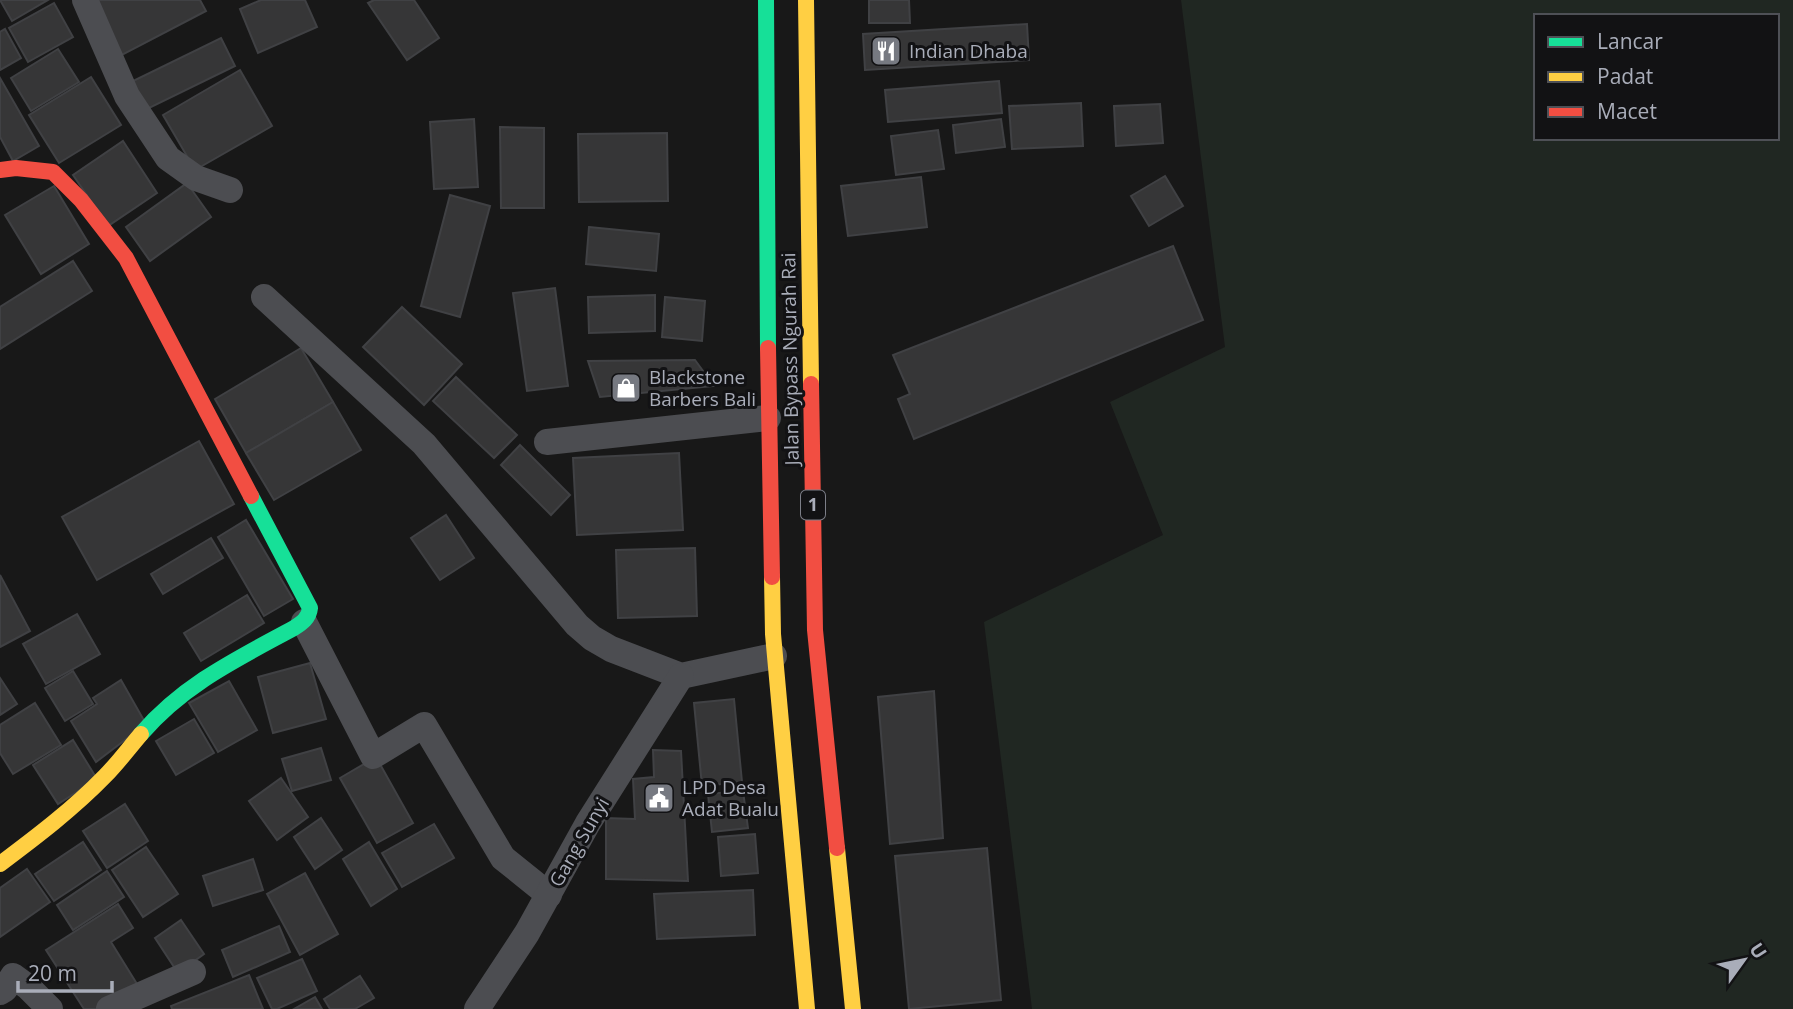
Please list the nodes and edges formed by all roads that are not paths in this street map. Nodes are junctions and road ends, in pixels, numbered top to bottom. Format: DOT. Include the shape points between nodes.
graph roads {
  1 [pos="85,0"];
  2 [pos="766,0"];
  3 [pos="806,0"];
  4 [pos="0,170"];
  5 [pos="230,190"];
  6 [pos="264,297"];
  7 [pos="768,418"];
  8 [pos="547,442"];
  9 [pos="304,622"];
  10 [pos="774,656"];
  11 [pos="681,676"];
  12 [pos="0,864"];
  13 [pos="549,895"];
  14 [pos="193,971"];
  15 [pos="4,975"];
  16 [pos="50,1009"];
  17 [pos="109,1009"];
  18 [pos="477,1009"];
  19 [pos="807,1009"];
  20 [pos="853,1009"];
  1 -- 5 [label="street" via="127,96 168,158 196,178"];
  2 -- 7 [label="main road, Jalan Bypass Ngurah Rai"];
  3 -- 20 [label="main road, Jalan Bypass Ngurah Rai / 1" via="814,630"];
  4 -- 9 [label="main road" via="16,167 52,172 81,200 126,258 310,608"];
  6 -- 11 [label="street" via="424,444 577,625 611,649"];
  7 -- 8 [label="street"];
  7 -- 10 [label="main road, Jalan Bypass Ngurah Rai"];
  9 -- 12 [label="main road" via="178,697 104,777"];
  9 -- 13 [label="street" via="373,756 424,725 503,858"];
  10 -- 11 [label="street"];
  10 -- 19 [label="main road, Jalan Bypass Ngurah Rai"];
  11 -- 13 [label="street, Gang Sunyi" via="588,823"];
  13 -- 18 [label="street, Gang Sunyi"];
  14 -- 17 [label="street"];
  15 -- 16 [label="street" via="28,986"];
}
